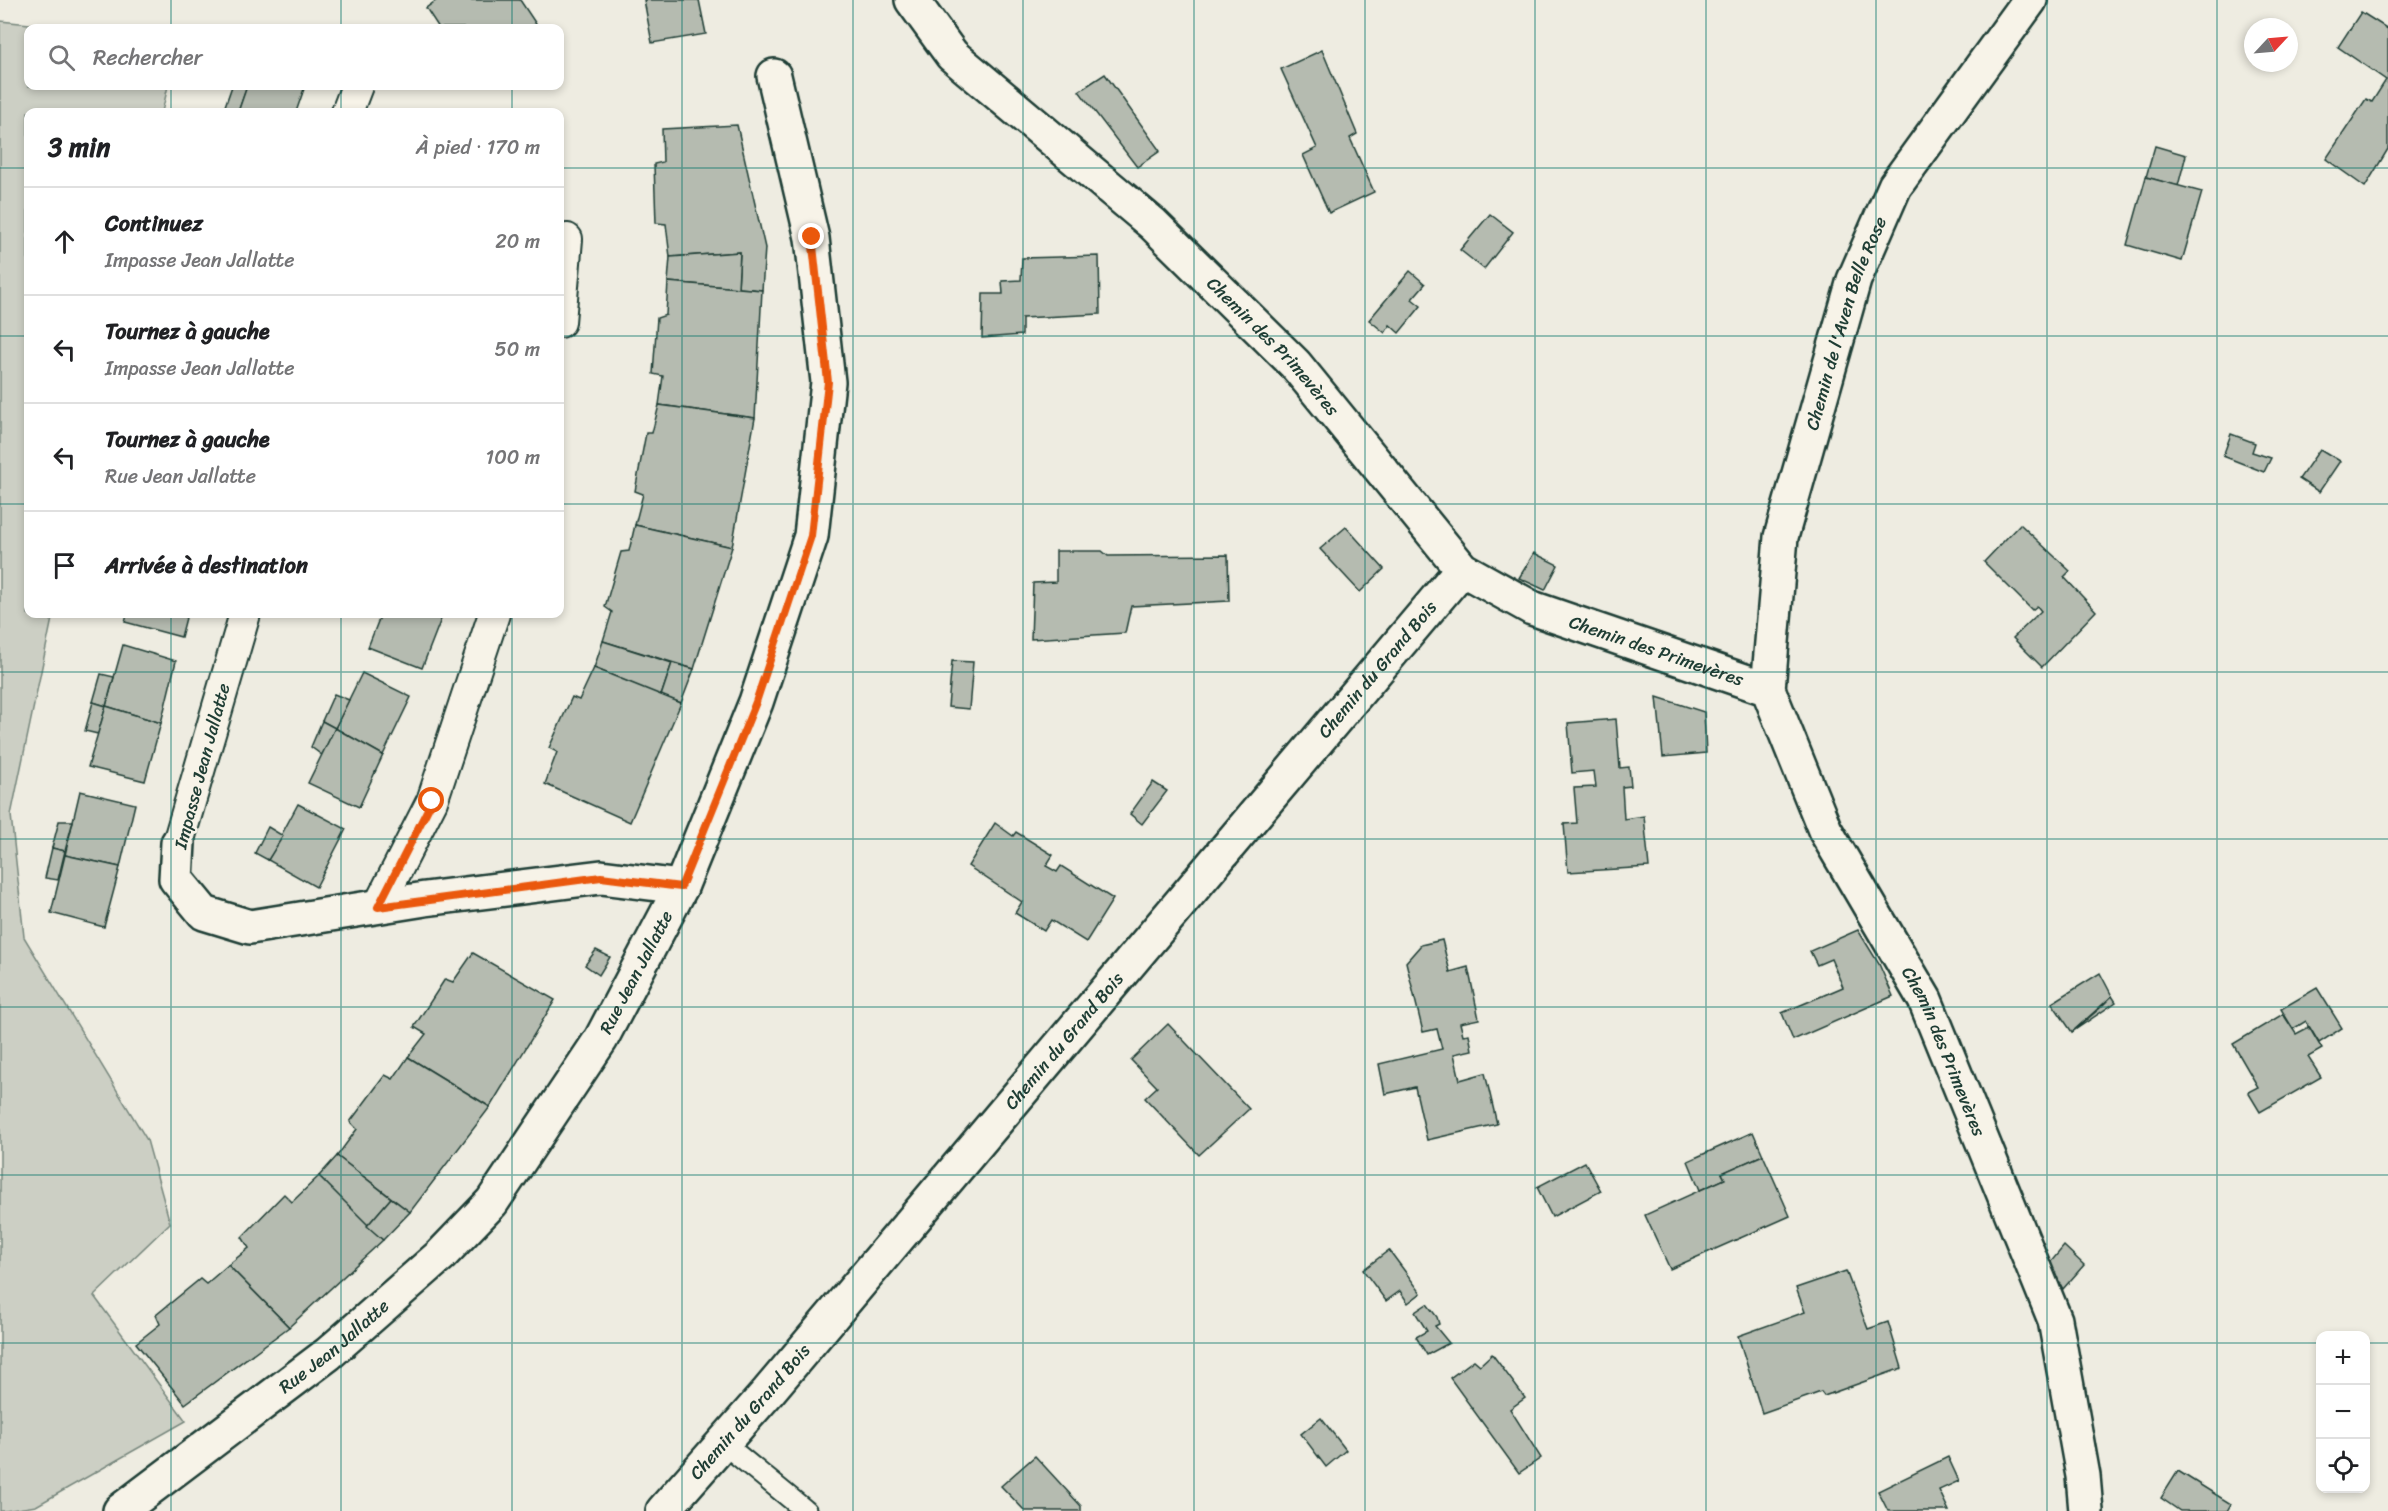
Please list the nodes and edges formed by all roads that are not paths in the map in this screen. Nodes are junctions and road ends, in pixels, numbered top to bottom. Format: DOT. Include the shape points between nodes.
graph roads {
  1 [pos="912,0"];
  2 [pos="2030,0"];
  3 [pos="774,76"];
  4 [pos="355,90"];
  5 [pos="349,108"];
  6 [pos="567,238"];
  7 [pos="564,274"];
  8 [pos="1462,569"];
  9 [pos="244,618"];
  10 [pos="493,618"];
  11 [pos="1768,689"];
  12 [pos="178,843"];
  13 [pos="681,887"];
  14 [pos="378,907"];
  15 [pos="723,1443"];
  16 [pos="120,1511"];
  17 [pos="663,1511"];
  18 [pos="806,1511"];
  19 [pos="2086,1511"];
  1 -- 8 [label="street, Chemin des Primevères" via="952,55 1153,224 1295,364"];
  2 -- 11 [label="street, Chemin de l'Aven Belle Rose" via="1895,186 1854,280 1781,537"];
  3 -- 13 [label="street, Rue Jean Jallatte" via="812,237 828,382 811,536 756,702"];
  4 -- 5 [label="street"];
  6 -- 7 [label="street"];
  8 -- 11 [label="street, Chemin des Primevères" via="1532,608"];
  8 -- 15 [label="street, Chemin du Grand Bois"];
  9 -- 12 [label="street, Impasse Jean Jallatte"];
  10 -- 14 [label="street" via="432,801"];
  11 -- 19 [label="street, Chemin des Primevères" via="1825,830 1925,1000 2055,1320"];
  12 -- 14 [label="street, Impasse Jean Jallatte" via="176,879 204,913 250,927"];
  13 -- 14 [label="street, Impasse Jean Jallatte" via="601,877"];
  13 -- 16 [label="street, Rue Jean Jallatte" via="601,1039 492,1202 441,1255 328,1354"];
  15 -- 17 [label="street, Chemin du Grand Bois"];
  15 -- 18 [label="lane"];
}
